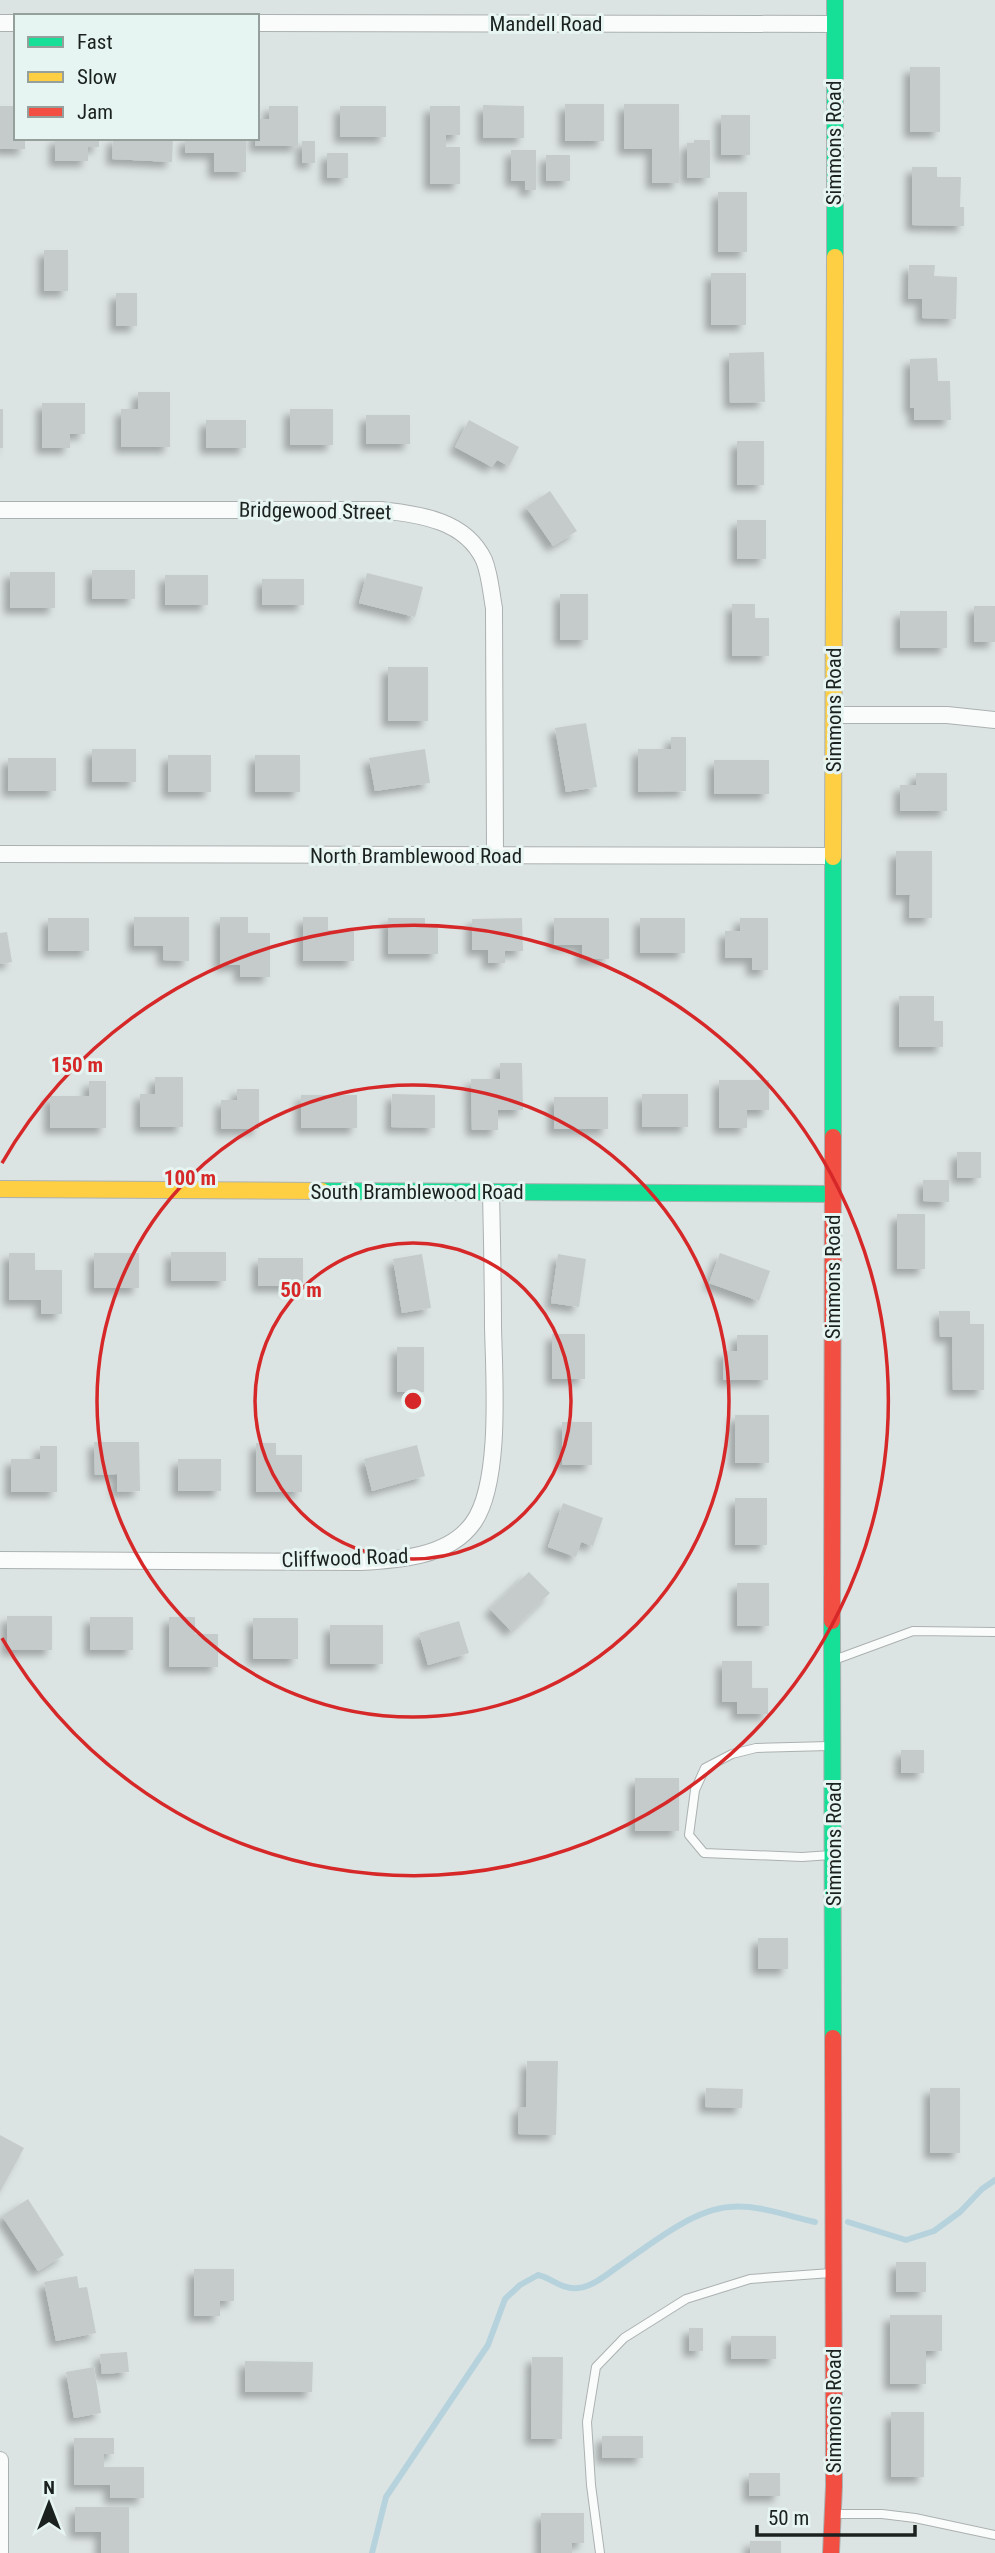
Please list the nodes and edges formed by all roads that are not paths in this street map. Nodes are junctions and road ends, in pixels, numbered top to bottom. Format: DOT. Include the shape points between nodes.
graph roads {
  1 [pos="835,0"];
  2 [pos="259,23"];
  3 [pos="835,24"];
  4 [pos="0,510"];
  5 [pos="834,715"];
  6 [pos="995,720"];
  7 [pos="0,854"];
  8 [pos="495,855"];
  9 [pos="833,856"];
  10 [pos="0,1189"];
  11 [pos="491,1193"];
  12 [pos="833,1194"];
  13 [pos="0,1560"];
  14 [pos="995,1632"];
  15 [pos="832,1661"];
  16 [pos="834,1746"];
  17 [pos="834,1854"];
  18 [pos="834,2273"];
  19 [pos="0,2460"];
  20 [pos="833,2514"];
  21 [pos="995,2535"];
  22 [pos="0,2553"];
  23 [pos="600,2553"];
  24 [pos="831,2553"];
  1 -- 3 [label="street, Simmons Road"];
  2 -- 3 [label="street, Mandell Road"];
  3 -- 5 [label="street, Simmons Road"];
  4 -- 8 [label="street, Bridgewood Street" via="381,510 429,518 463,533 484,561 494,608"];
  5 -- 6 [label="street" via="947,715"];
  5 -- 9 [label="street, Simmons Road"];
  7 -- 8 [label="street, North Bramblewood Road"];
  8 -- 9 [label="street, North Bramblewood Road"];
  9 -- 12 [label="street, Simmons Road"];
  10 -- 11 [label="street, South Bramblewood Road"];
  11 -- 12 [label="street, South Bramblewood Road"];
  11 -- 13 [label="street, Cliffwood Road" via="491,1461 486,1493 473,1524 453,1540 424,1554 360,1562"];
  12 -- 15 [label="street, Simmons Road"];
  14 -- 15 [label="lane" via="913,1631"];
  15 -- 16 [label="street, Simmons Road"];
  16 -- 17 [label="street, Simmons Road"];
  16 -- 17 [label="lane" via="756,1748 705,1768 695,1790 689,1835 704,1853"];
  17 -- 18 [label="street, Simmons Road"];
  18 -- 20 [label="street, Simmons Road"];
  18 -- 23 [label="lane" via="750,2278 687,2299 624,2338 596,2367 587,2422"];
  19 -- 22 [label="street"];
  20 -- 21 [label="lane" via="904,2516"];
  20 -- 24 [label="street, Simmons Road"];
}
